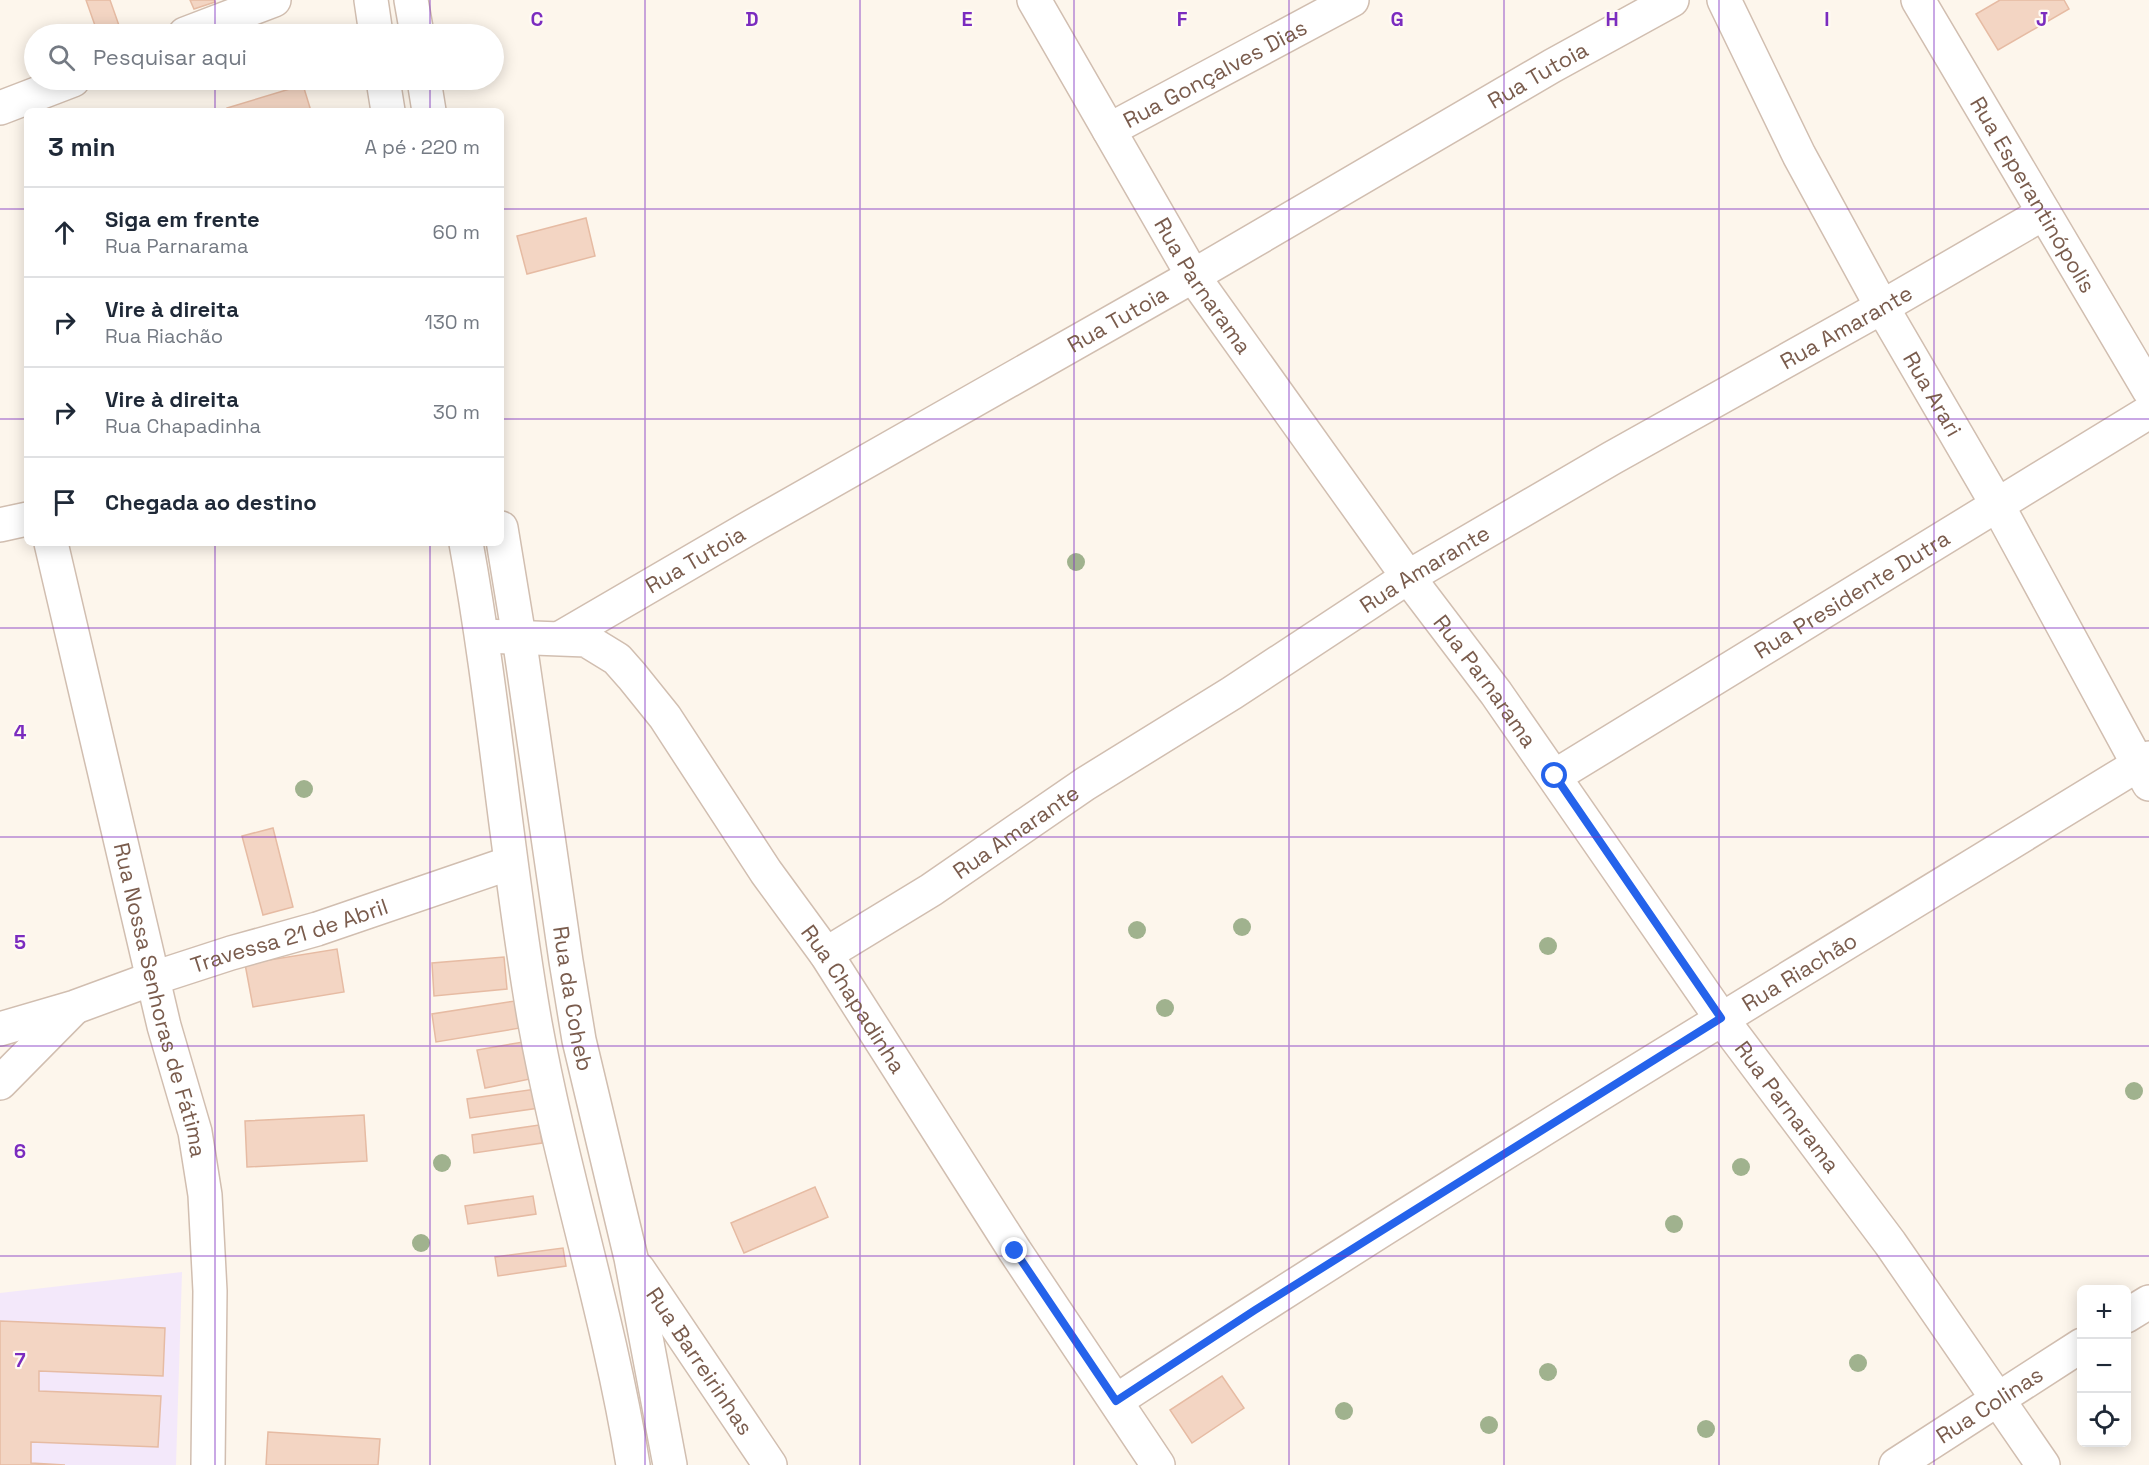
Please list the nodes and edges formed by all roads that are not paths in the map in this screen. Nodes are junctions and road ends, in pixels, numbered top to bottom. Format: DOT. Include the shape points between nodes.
graph roads {
  1 [pos="274,0"];
  2 [pos="371,0"];
  3 [pos="411,0"];
  4 [pos="1034,0"];
  5 [pos="1352,0"];
  6 [pos="1672,0"];
  7 [pos="1724,0"];
  8 [pos="1918,0"];
  9 [pos="211,24"];
  10 [pos="375,24"];
  11 [pos="415,24"];
  12 [pos="47,90"];
  13 [pos="385,90"];
  14 [pos="426,90"];
  15 [pos="0,108"];
  16 [pos="388,108"];
  17 [pos="429,108"];
  18 [pos="1109,130"];
  19 [pos="2043,213"];
  20 [pos="1193,276"];
  21 [pos="1882,307"];
  22 [pos="2149,390"];
  23 [pos="2149,412"];
  24 [pos="1998,506"];
  25 [pos="24,520"];
  26 [pos="0,525"];
  27 [pos="52,546"];
  28 [pos="467,546"];
  29 [pos="504,546"];
  30 [pos="1408,577"];
  31 [pos="482,636"];
  32 [pos="519,638"];
  33 [pos="562,638"];
  34 [pos="2145,769"];
  35 [pos="1555,776"];
  36 [pos="510,863"];
  37 [pos="826,954"];
  38 [pos="154,978"];
  39 [pos="75,1007"];
  40 [pos="1721,1018"];
  41 [pos="0,1029"];
  42 [pos="0,1083"];
  43 [pos="630,1258"];
  44 [pos="2149,1302"];
  45 [pos="2131,1313"];
  46 [pos="2077,1348"];
  47 [pos="1996,1399"];
  48 [pos="1116,1401"];
  49 [pos="208,1465"];
  50 [pos="633,1465"];
  51 [pos="670,1465"];
  52 [pos="770,1465"];
  53 [pos="1158,1465"];
  54 [pos="1896,1465"];
  55 [pos="2043,1465"];
  1 -- 9 [label="street"];
  2 -- 10 [label="street"];
  3 -- 11 [label="street"];
  4 -- 18 [label="street, Rua Parnarama"];
  5 -- 18 [label="street, Rua Gonçalves Dias"];
  6 -- 20 [label="street, Rua Tutoia"];
  7 -- 21 [label="street, Rua Arari" via="1799,155"];
  8 -- 19 [label="street, Rua Esperantinópolis"];
  12 -- 15 [label="street"];
  13 -- 16 [label="street"];
  14 -- 17 [label="street"];
  18 -- 20 [label="street, Rua Parnarama"];
  19 -- 21 [label="street, Rua Amarante"];
  19 -- 22 [label="street, Rua Esperantinópolis"];
  20 -- 30 [label="street, Rua Parnarama"];
  20 -- 33 [label="street, Rua Tutoia"];
  21 -- 24 [label="street, Rua Arari"];
  21 -- 30 [label="street, Rua Amarante"];
  23 -- 24 [label="street, Rua Presidente Dutra"];
  24 -- 34 [label="street, Rua Arari"];
  24 -- 35 [label="street, Rua Presidente Dutra"];
  25 -- 26 [label="street"];
  27 -- 38 [label="street, Rua Nossa Senhoras de Fátima"];
  28 -- 31 [label="street, Rua da Coheb"];
  29 -- 32 [label="street, Rua da Coheb"];
  30 -- 35 [label="street, Rua Parnarama"];
  30 -- 37 [label="street, Rua Amarante" via="1085,784 931,890"];
  31 -- 32 [label="street, Rua Chapadinha"];
  31 -- 36 [label="street, Rua da Coheb"];
  32 -- 33 [label="street, Rua Chapadinha"];
  32 -- 43 [label="street, Rua da Coheb" via="579,1040"];
  33 -- 37 [label="street, Rua Chapadinha" via="586,640 617,659 632,676 665,717 766,872"];
  34 -- 40 [label="street, Rua Riachão"];
  35 -- 40 [label="street, Rua Parnarama"];
  36 -- 38 [label="street, Travessa 21 de Abril" via="317,929"];
  36 -- 50 [label="street, Rua da Coheb" via="552,1108 622,1399"];
  37 -- 48 [label="street, Rua Chapadinha" via="1015,1251"];
  38 -- 39 [label="street, Travessa 21 de Abril"];
  38 -- 49 [label="street, Rua Nossa Senhoras de Fátima" via="195,1132 205,1195 210,1291"];
  39 -- 41 [label="street, Travessa 21 de Abril"];
  39 -- 42 [label="street"];
  40 -- 47 [label="street, Rua Parnarama" via="1890,1243"];
  40 -- 48 [label="street, Rua Riachão"];
  43 -- 51 [label="street, Rua da Coheb"];
  43 -- 52 [label="street, Rua Barreirinhas"];
  44 -- 45 [label="street"];
  46 -- 47 [label="street, Rua Colinas"];
  47 -- 54 [label="street, Rua Colinas"];
  47 -- 55 [label="street, Rua Parnarama"];
  48 -- 53 [label="street, Rua Chapadinha"];
}
